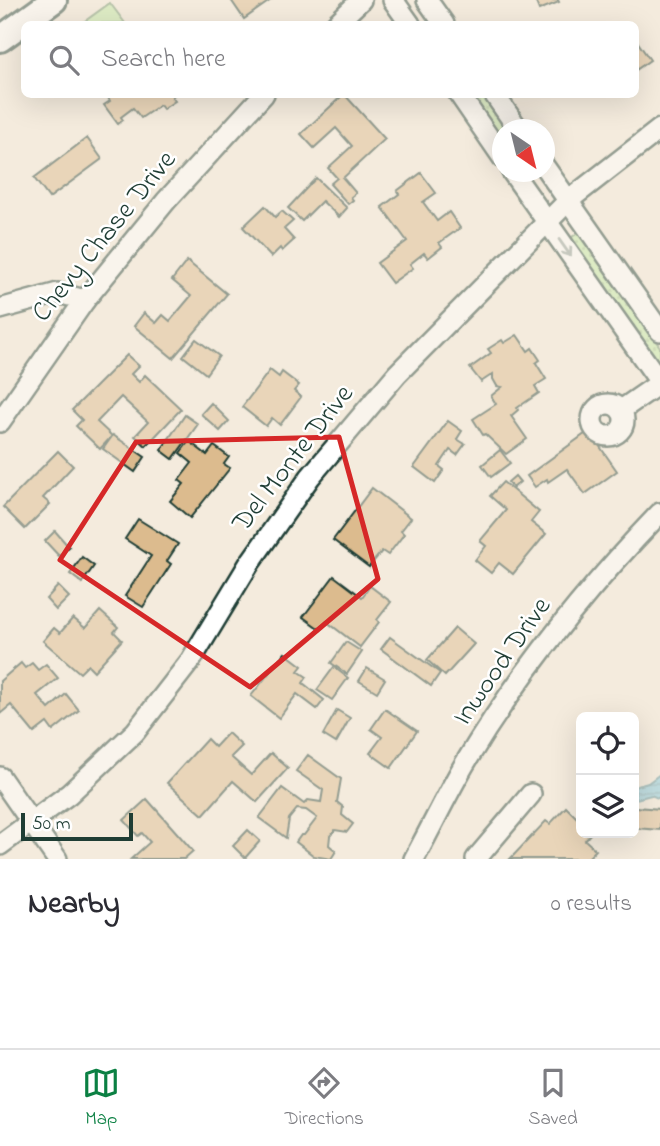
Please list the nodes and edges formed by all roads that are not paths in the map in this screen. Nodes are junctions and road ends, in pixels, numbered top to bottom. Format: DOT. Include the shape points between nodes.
graph roads {
  1 [pos="54,0"];
  2 [pos="361,0"];
  3 [pos="393,0"];
  4 [pos="427,0"];
  5 [pos="25,21"];
  6 [pos="339,21"];
  7 [pos="408,21"];
  8 [pos="442,21"];
  9 [pos="21,24"];
  10 [pos="0,39"];
  11 [pos="260,98"];
  12 [pos="461,98"];
  13 [pos="497,98"];
  14 [pos="511,119"];
  15 [pos="660,129"];
  16 [pos="492,143"];
  17 [pos="555,181"];
  18 [pos="519,182"];
  19 [pos="569,200"];
  20 [pos="547,222"];
  21 [pos="85,300"];
  22 [pos="0,309"];
  23 [pos="660,331"];
  24 [pos="660,383"];
  25 [pos="621,410"];
  26 [pos="0,422"];
  27 [pos="660,513"];
  28 [pos="0,777"];
  29 [pos="531,794"];
  30 [pos="32,822"];
  31 [pos="0,845"];
  32 [pos="57,859"];
  33 [pos="414,859"];
  34 [pos="476,859"];
  1 -- 5 [label="main road"];
  2 -- 6 [label="street"];
  3 -- 7 [label="street"];
  4 -- 8 [label="street"];
  9 -- 10 [label="main road"];
  11 -- 21 [label="street, Chevy Chase Drive" via="166,201"];
  12 -- 16 [label="street"];
  13 -- 14 [label="street"];
  15 -- 19 [label="street, Del Monte Drive"];
  17 -- 19 [label="street"];
  18 -- 20 [label="street"];
  19 -- 20 [label="street, Del Monte Drive"];
  19 -- 23 [label="street"];
  20 -- 24 [label="street, one-way"];
  20 -- 30 [label="street, Del Monte Drive" via="397,374 310,477 249,564 191,660 135,732"];
  21 -- 22 [label="street" via="58,293"];
  21 -- 26 [label="street, Chevy Chase Drive"];
  24 -- 25 [label="street"];
  27 -- 33 [label="street, Inwood Drive" via="542,649 464,766"];
  28 -- 30 [label="street"];
  29 -- 34 [label="street"];
  30 -- 31 [label="street, Del Monte Drive"];
  30 -- 32 [label="street"];
}
